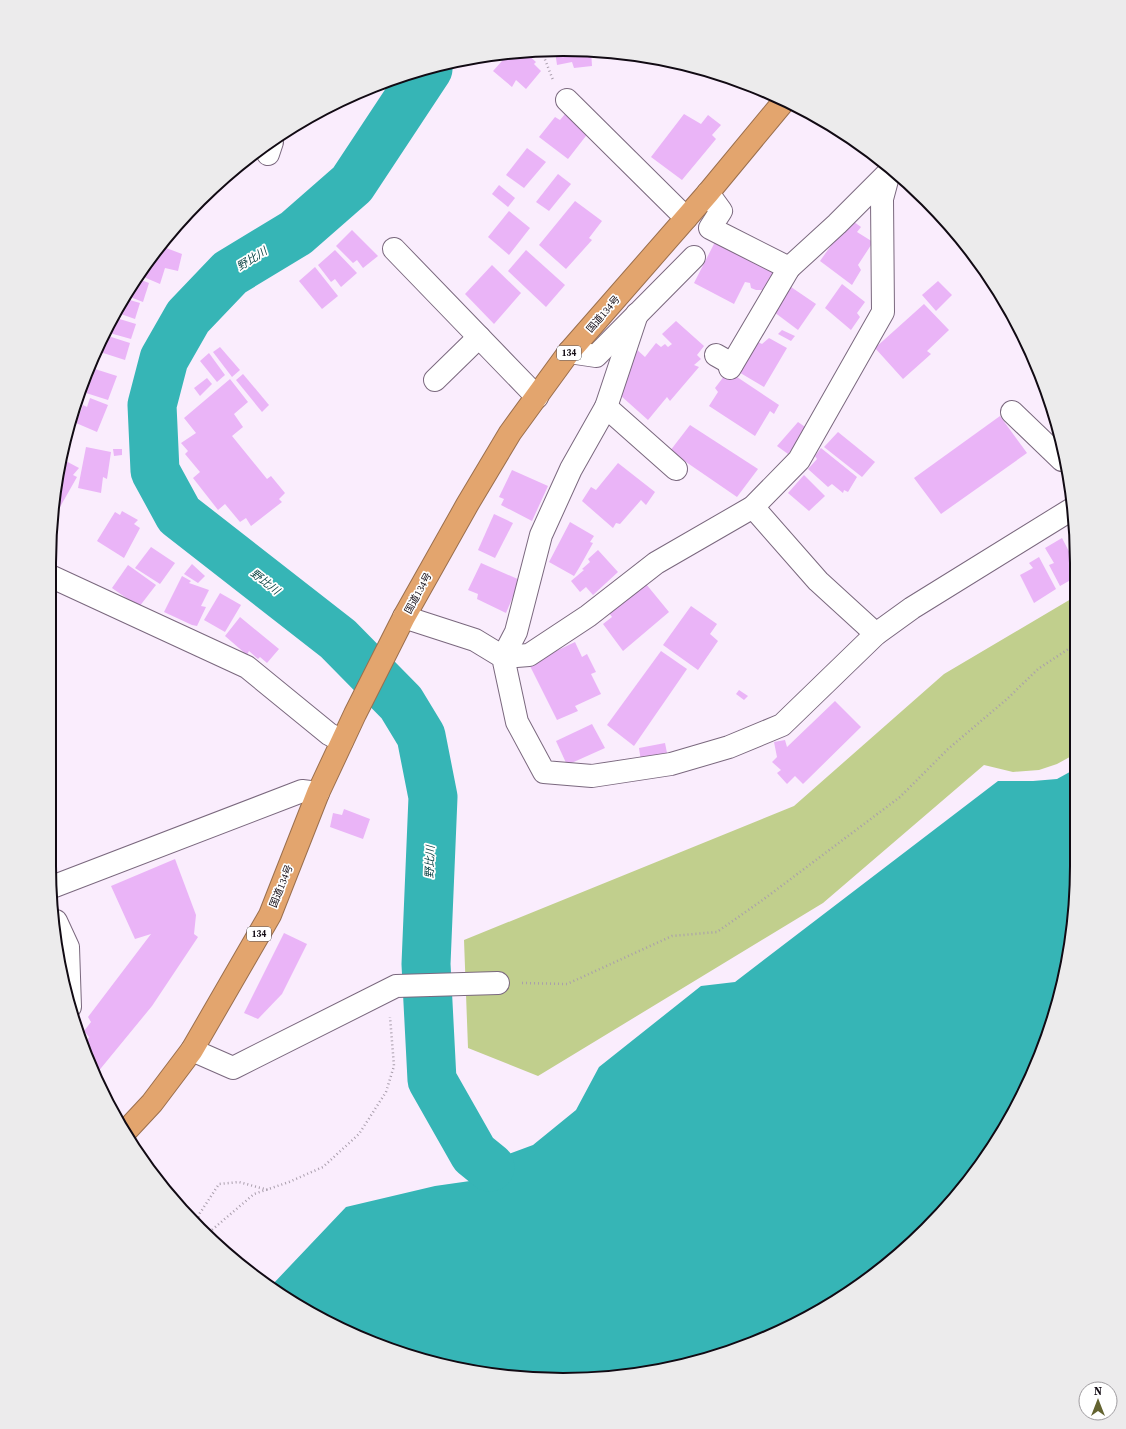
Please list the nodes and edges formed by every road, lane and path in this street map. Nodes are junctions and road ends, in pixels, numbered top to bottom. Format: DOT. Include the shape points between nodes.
graph roads {
  1 [pos="544,57"];
  2 [pos="567,100"];
  3 [pos="781,105"];
  4 [pos="887,174"];
  5 [pos="889,176"];
  6 [pos="708,194"];
  7 [pos="686,218"];
  8 [pos="394,249"];
  9 [pos="694,257"];
  10 [pos="789,268"];
  11 [pos="637,314"];
  12 [pos="479,337"];
  13 [pos="569,352"];
  14 [pos="726,362"];
  15 [pos="435,380"];
  16 [pos="537,397"];
  17 [pos="606,407"];
  18 [pos="1012,412"];
  19 [pos="1058,457"];
  20 [pos="676,469"];
  21 [pos="753,507"];
  22 [pos="1067,512"];
  23 [pos="56,579"];
  24 [pos="399,626"];
  25 [pos="876,634"];
  26 [pos="1070,648"];
  27 [pos="503,657"];
  28 [pos="342,741"];
  29 [pos="318,793"];
  30 [pos="57,885"];
  31 [pos="60,929"];
  32 [pos="69,979"];
  33 [pos="498,983"];
  34 [pos="393,988"];
  35 [pos="192,1050"];
  36 [pos="129,1128"];
  37 [pos="268,1190"];
  38 [pos="198,1218"];
  39 [pos="211,1231"];
  1 -- 2 [label="path" via="556,88"];
  2 -- 7 [label="street"];
  3 -- 6 [label="highway, 国道134号 / 134"];
  4 -- 10 [label="street"];
  5 -- 21 [label="street" via="882,199 883,312 799,460"];
  6 -- 7 [label="highway, 国道134号 / 134"];
  6 -- 10 [label="street" via="721,211 710,228"];
  7 -- 13 [label="highway, 国道134号 / 134"];
  8 -- 12 [label="street"];
  9 -- 11 [label="street"];
  10 -- 14 [label="street"];
  11 -- 13 [label="street" via="596,356"];
  11 -- 17 [label="street"];
  12 -- 15 [label="street"];
  12 -- 16 [label="street"];
  13 -- 16 [label="highway, 国道134号 / 134"];
  16 -- 24 [label="highway, 国道134号 / 134" via="510,433"];
  17 -- 20 [label="street"];
  17 -- 27 [label="street" via="571,469 541,535 516,632"];
  18 -- 19 [label="street"];
  21 -- 25 [label="street" via="818,580"];
  21 -- 27 [label="street" via="656,563 588,616 529,655"];
  22 -- 25 [label="street" via="912,608"];
  23 -- 28 [label="street" via="247,667 329,734"];
  24 -- 27 [label="street" via="476,640"];
  24 -- 28 [label="highway, 国道134号 / 134"];
  25 -- 27 [label="street" via="782,725 729,747 671,764 592,776 544,772 517,722"];
  26 -- 33 [label="path" via="1038,670 948,749 900,796 717,932 672,936 567,984"];
  28 -- 29 [label="highway, 国道134号 / 134"];
  29 -- 30 [label="street" via="302,791"];
  29 -- 35 [label="highway, 国道134号 / 134" via="270,915"];
  31 -- 32 [label="street" via="68,947"];
  33 -- 34 [label="street"];
  34 -- 35 [label="street" via="233,1068"];
  34 -- 37 [label="path" via="394,1066 386,1092 359,1134 323,1167"];
  35 -- 36 [label="highway, 国道134号 / 134" via="152,1103"];
  37 -- 38 [label="path" via="239,1182 219,1184"];
  37 -- 39 [label="path" via="254,1194"];
}
